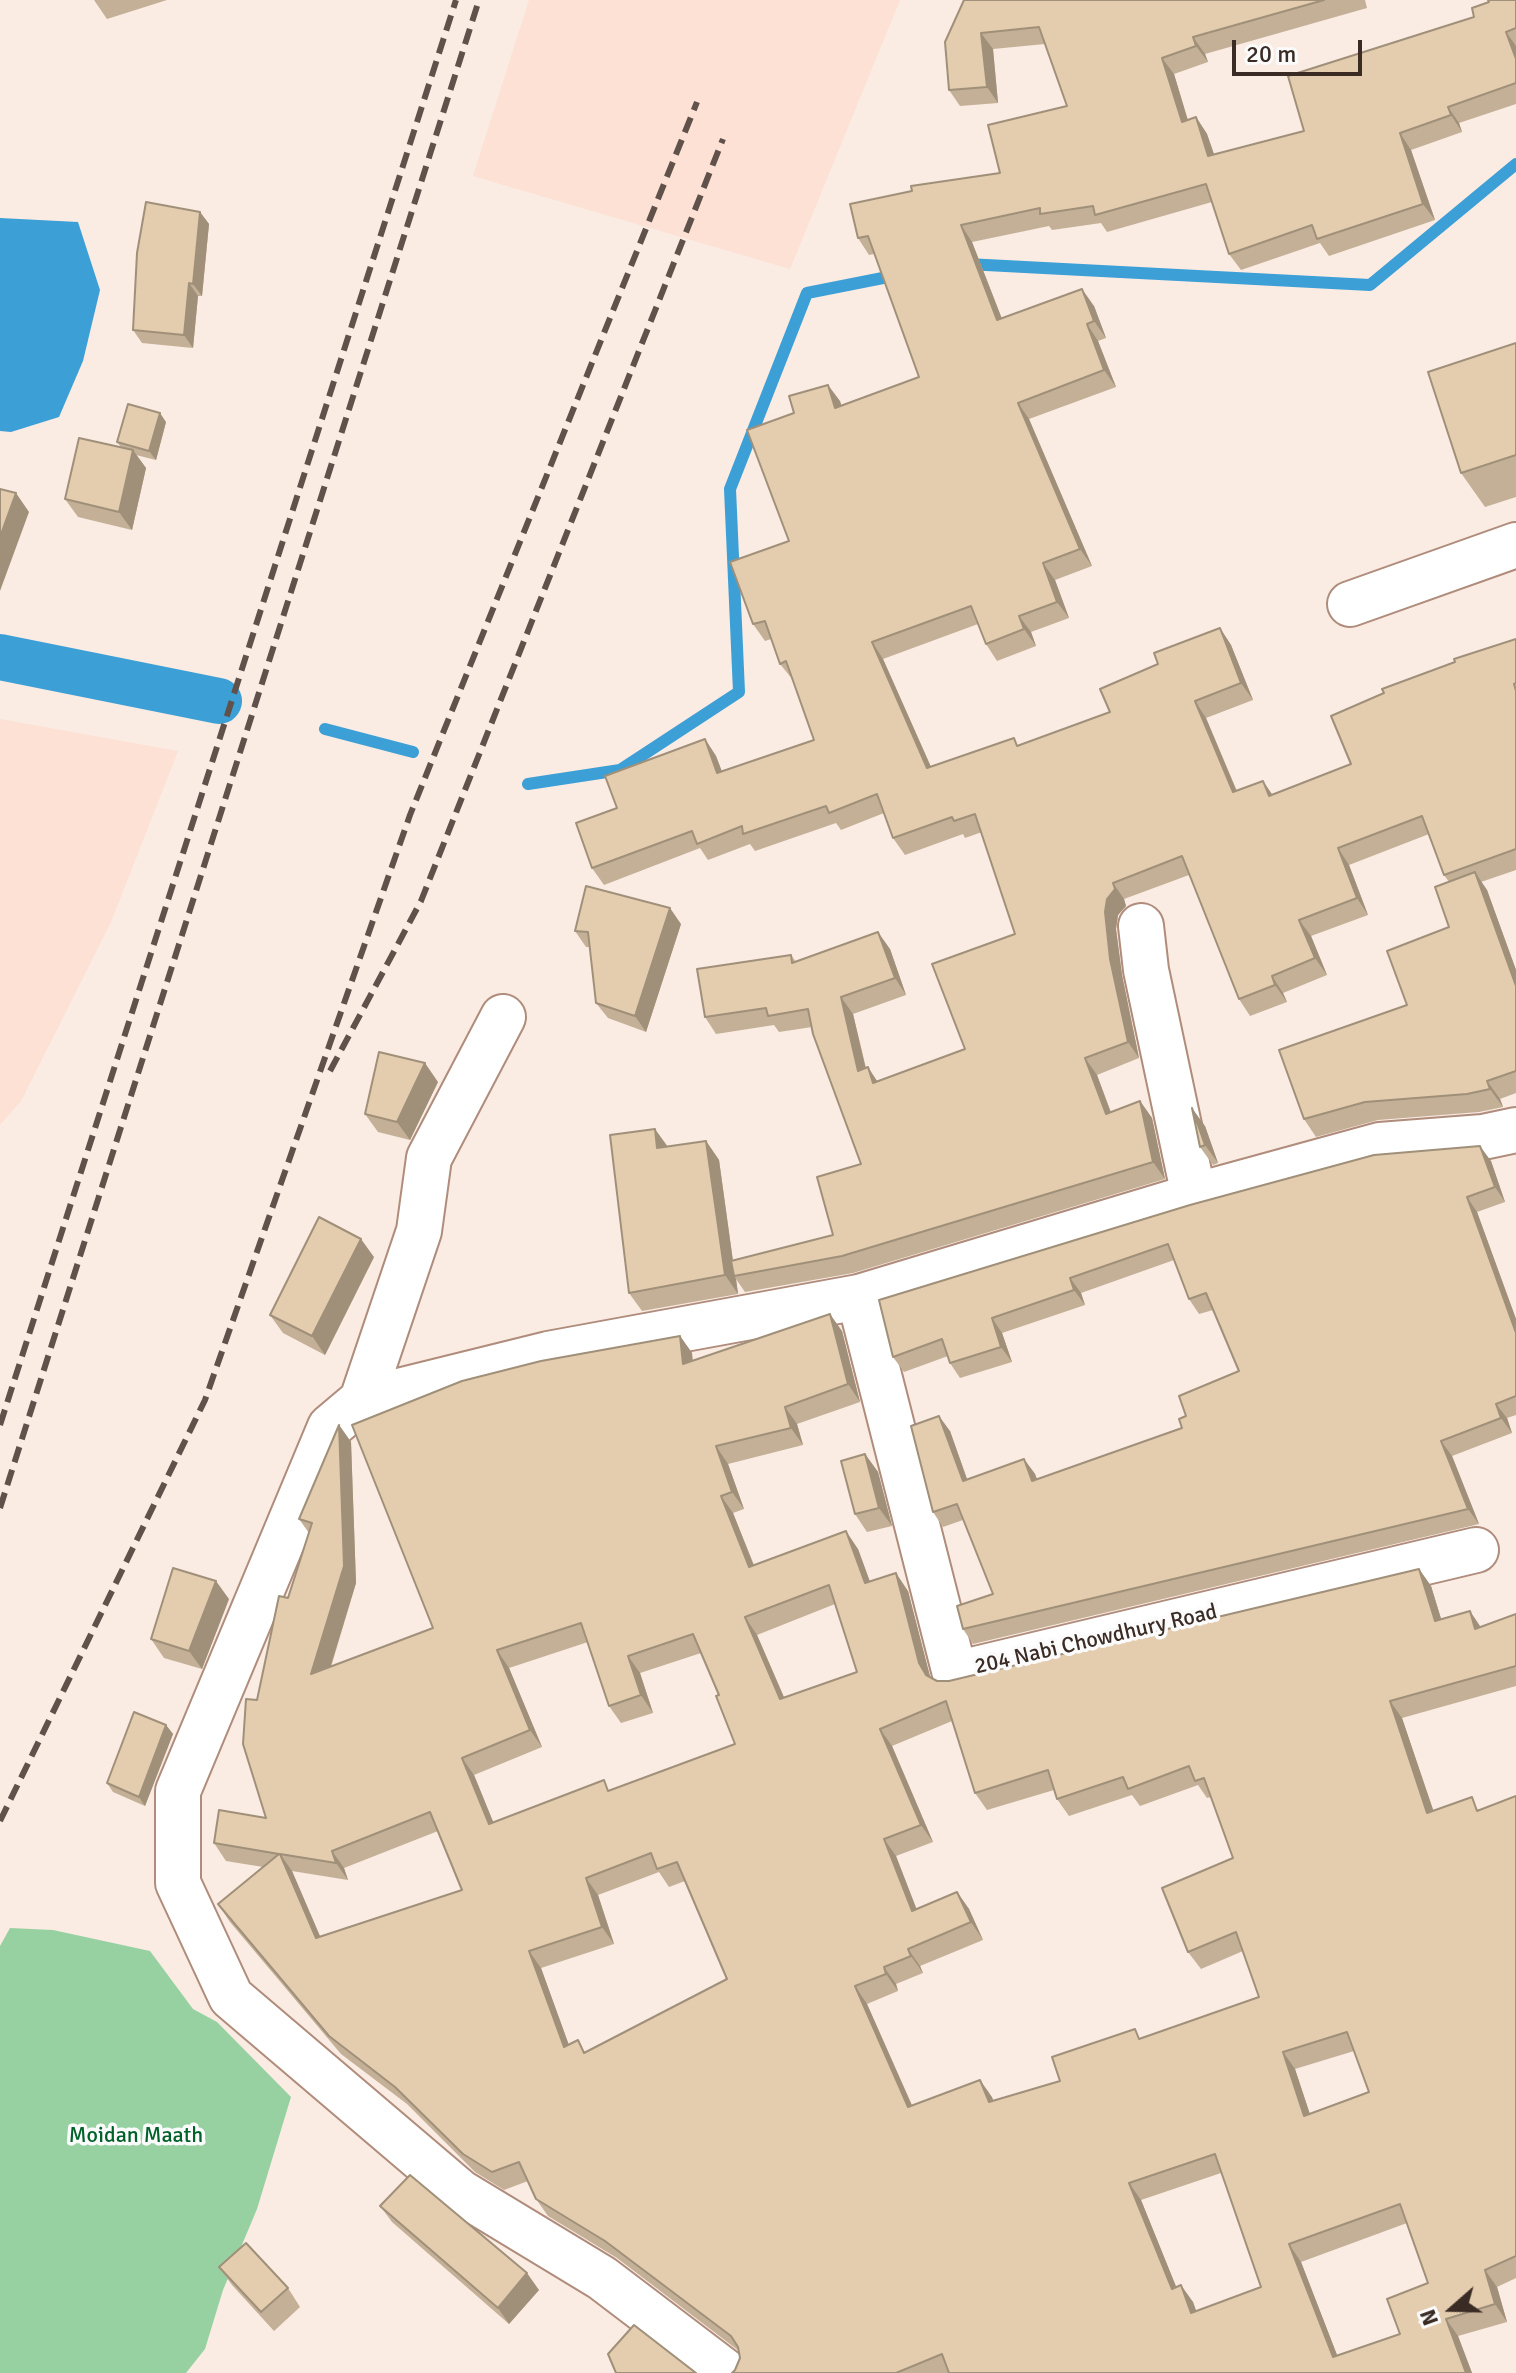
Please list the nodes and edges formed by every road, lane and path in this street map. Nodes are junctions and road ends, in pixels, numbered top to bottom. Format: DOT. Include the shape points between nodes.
graph roads {
  1 [pos="1516,545"];
  2 [pos="1350,604"];
  3 [pos="1141,926"];
  4 [pos="503,1017"];
  5 [pos="1516,1130"];
  6 [pos="1194,1196"];
  7 [pos="859,1297"];
  8 [pos="362,1400"];
  9 [pos="1476,1550"];
  10 [pos="727,2373"];
  1 -- 2 [label="street"];
  3 -- 6 [label="street"];
  4 -- 8 [label="street" via="429,1158 419,1231"];
  5 -- 6 [label="street" via="1380,1145"];
  6 -- 7 [label="street"];
  7 -- 8 [label="street" via="548,1354"];
  7 -- 9 [label="street, 204 Nabi Chowdhury Road" via="955,1674"];
  8 -- 10 [label="street" via="330,1427 178,1791 178,1883 231,1997 460,2192 602,2278"];
}
